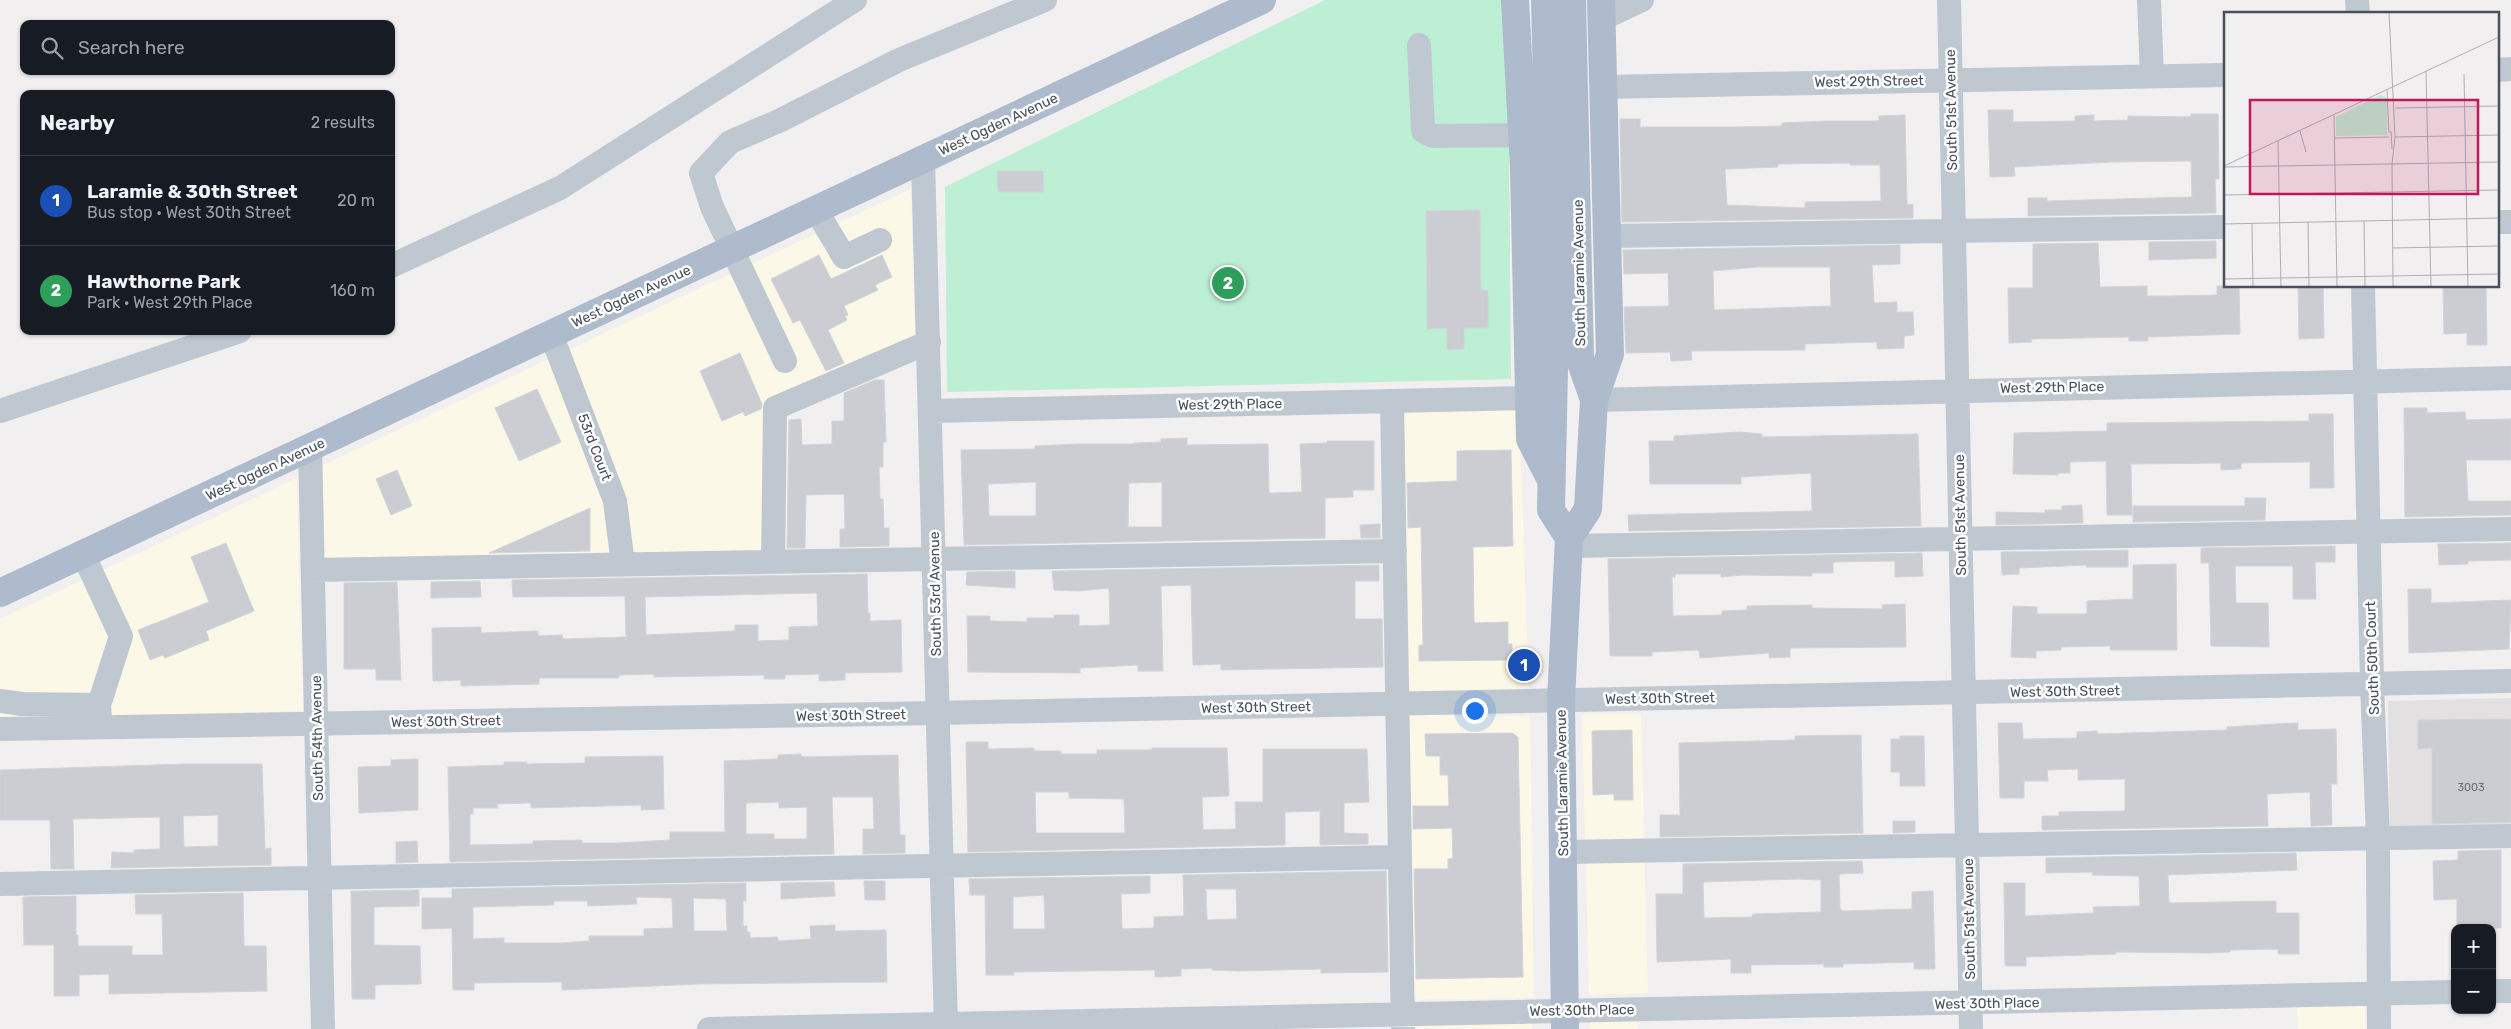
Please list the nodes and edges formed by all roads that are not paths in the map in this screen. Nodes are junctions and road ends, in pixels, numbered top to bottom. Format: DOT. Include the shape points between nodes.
graph roads {
  1 [pos="855,0"];
  2 [pos="1045,0"];
  3 [pos="1262,0"];
  4 [pos="1515,0"];
  5 [pos="1545,0"];
  6 [pos="1572,0"];
  7 [pos="1642,0"];
  8 [pos="1949,0"];
  9 [pos="2149,0"];
  10 [pos="1601,9"];
  11 [pos="1419,45"];
  12 [pos="2511,69"];
  13 [pos="2498,70"];
  14 [pos="2224,75"];
  15 [pos="2152,76"];
  16 [pos="1951,79"];
  17 [pos="1604,87"];
  18 [pos="1522,135"];
  19 [pos="923,159"];
  20 [pos="816,210"];
  21 [pos="2498,222"];
  22 [pos="2511,222"];
  23 [pos="2224,226"];
  24 [pos="1954,230"];
  25 [pos="1607,236"];
  26 [pos="880,240"];
  27 [pos="733,248"];
  28 [pos="395,264"];
  29 [pos="2363,288"];
  30 [pos="552,334"];
  31 [pos="228,335"];
  32 [pos="929,342"];
  33 [pos="785,361"];
  34 [pos="2511,378"];
  35 [pos="2365,380"];
  36 [pos="1958,390"];
  37 [pos="1530,398"];
  38 [pos="1594,400"];
  39 [pos="1392,401"];
  40 [pos="0,411"];
  41 [pos="931,411"];
  42 [pos="310,447"];
  43 [pos="1550,478"];
  44 [pos="2511,529"];
  45 [pos="2369,532"];
  46 [pos="1961,540"];
  47 [pos="1569,542"];
  48 [pos="1395,551"];
  49 [pos="83,554"];
  50 [pos="934,559"];
  51 [pos="774,562"];
  52 [pos="623,564"];
  53 [pos="313,570"];
  54 [pos="0,593"];
  55 [pos="2511,681"];
  56 [pos="2372,684"];
  57 [pos="1964,693"];
  58 [pos="1561,700"];
  59 [pos="0,701"];
  60 [pos="1397,704"];
  61 [pos="937,713"];
  62 [pos="100,716"];
  63 [pos="316,724"];
  64 [pos="0,729"];
  65 [pos="2511,836"];
  66 [pos="2378,838"];
  67 [pos="1968,846"];
  68 [pos="1563,852"];
  69 [pos="1400,857"];
  70 [pos="941,865"];
  71 [pos="320,877"];
  72 [pos="0,884"];
  73 [pos="2496,991"];
  74 [pos="2511,991"];
  75 [pos="2451,992"];
  76 [pos="2378,994"];
  77 [pos="1971,1003"];
  78 [pos="1565,1020"];
  79 [pos="1403,1022"];
  80 [pos="946,1027"];
  81 [pos="323,1029"];
  82 [pos="710,1029"];
  83 [pos="1971,1029"];
  84 [pos="2379,1029"];
  1 -- 28 [label="street" via="560,188"];
  2 -- 27 [label="street" via="899,60 782,120 730,142 701,173 712,207"];
  3 -- 19 [label="main road, West Ogden Avenue"];
  4 -- 18 [label="main road"];
  5 -- 43 [label="main road, South Laramie Avenue" via="1554,370"];
  6 -- 38 [label="main road, South Laramie Avenue" via="1580,360"];
  7 -- 10 [label="street"];
  8 -- 16 [label="street, South 51st Avenue"];
  9 -- 15 [label="street"];
  10 -- 17 [label="main road"];
  11 -- 18 [label="street" via="1423,131 1433,136"];
  12 -- 13 [label="street"];
  14 -- 15 [label="street, West 29th Street"];
  15 -- 16 [label="street, West 29th Street"];
  16 -- 17 [label="street, West 29th Street"];
  16 -- 24 [label="street, South 51st Avenue"];
  17 -- 25 [label="main road"];
  18 -- 37 [label="main road"];
  19 -- 20 [label="main road, West Ogden Avenue"];
  19 -- 32 [label="street, South 53rd Avenue"];
  20 -- 26 [label="street" via="844,257"];
  20 -- 27 [label="main road, West Ogden Avenue"];
  21 -- 22 [label="street"];
  23 -- 24 [label="street"];
  24 -- 25 [label="street"];
  24 -- 36 [label="street, South 51st Avenue"];
  25 -- 38 [label="main road" via="1610,354"];
  27 -- 30 [label="main road, West Ogden Avenue"];
  27 -- 33 [label="street"];
  29 -- 35 [label="street, South 50th Court"];
  30 -- 42 [label="main road, West Ogden Avenue"];
  30 -- 52 [label="street, 53rd Court" via="615,501"];
  31 -- 40 [label="street"];
  32 -- 41 [label="street, South 53rd Avenue"];
  32 -- 51 [label="street" via="775,408"];
  34 -- 35 [label="street, West 29th Place"];
  35 -- 36 [label="street, West 29th Place"];
  35 -- 45 [label="street, South 50th Court"];
  36 -- 38 [label="street, West 29th Place"];
  36 -- 46 [label="street, South 51st Avenue"];
  37 -- 39 [label="street, West 29th Place"];
  37 -- 43 [label="main road" via="1530,438"];
  38 -- 47 [label="main road, South Laramie Avenue" via="1588,509"];
  39 -- 41 [label="street, West 29th Place"];
  39 -- 48 [label="street"];
  41 -- 50 [label="street, South 53rd Avenue"];
  42 -- 49 [label="main road, West Ogden Avenue"];
  42 -- 53 [label="street, South 54th Avenue"];
  43 -- 47 [label="main road, South Laramie Avenue" via="1551,510"];
  44 -- 45 [label="street"];
  45 -- 46 [label="street"];
  45 -- 56 [label="street, South 50th Court"];
  46 -- 47 [label="street"];
  46 -- 57 [label="street, South 51st Avenue"];
  47 -- 58 [label="main road, South Laramie Avenue"];
  48 -- 50 [label="street"];
  48 -- 60 [label="street"];
  49 -- 54 [label="main road, West Ogden Avenue"];
  49 -- 62 [label="street" via="121,636"];
  50 -- 51 [label="street"];
  50 -- 61 [label="street, South 53rd Avenue"];
  51 -- 52 [label="street"];
  52 -- 53 [label="street"];
  53 -- 63 [label="street, South 54th Avenue"];
  55 -- 56 [label="street, West 30th Street"];
  56 -- 57 [label="street, West 30th Street"];
  56 -- 66 [label="street, South 50th Court"];
  57 -- 58 [label="street, West 30th Street"];
  57 -- 67 [label="street, South 51st Avenue"];
  58 -- 60 [label="street, West 30th Street"];
  58 -- 68 [label="main road, South Laramie Avenue"];
  59 -- 62 [label="street"];
  60 -- 61 [label="street, West 30th Street"];
  60 -- 69 [label="street"];
  61 -- 63 [label="street, West 30th Street"];
  61 -- 70 [label="street, South 53rd Avenue"];
  62 -- 63 [label="street, West 30th Street"];
  62 -- 64 [label="street, West 30th Street"];
  63 -- 71 [label="street, South 54th Avenue"];
  65 -- 66 [label="street"];
  66 -- 67 [label="street"];
  66 -- 76 [label="street, South 50th Court"];
  67 -- 68 [label="street"];
  67 -- 77 [label="street, South 51st Avenue"];
  68 -- 78 [label="main road, South Laramie Avenue"];
  69 -- 70 [label="street"];
  69 -- 79 [label="street"];
  70 -- 71 [label="street"];
  70 -- 80 [label="street, South 53rd Avenue"];
  71 -- 72 [label="street"];
  71 -- 81 [label="street, South 54th Avenue"];
  73 -- 74 [label="street"];
  75 -- 76 [label="street, West 30th Place"];
  76 -- 77 [label="street, West 30th Place"];
  76 -- 84 [label="street, South 50th Court"];
  77 -- 78 [label="street, West 30th Place"];
  77 -- 83 [label="street, South 51st Avenue"];
  78 -- 79 [label="street, West 30th Place"];
  79 -- 80 [label="street, West 30th Place"];
  80 -- 82 [label="street, West 30th Place"];
}
